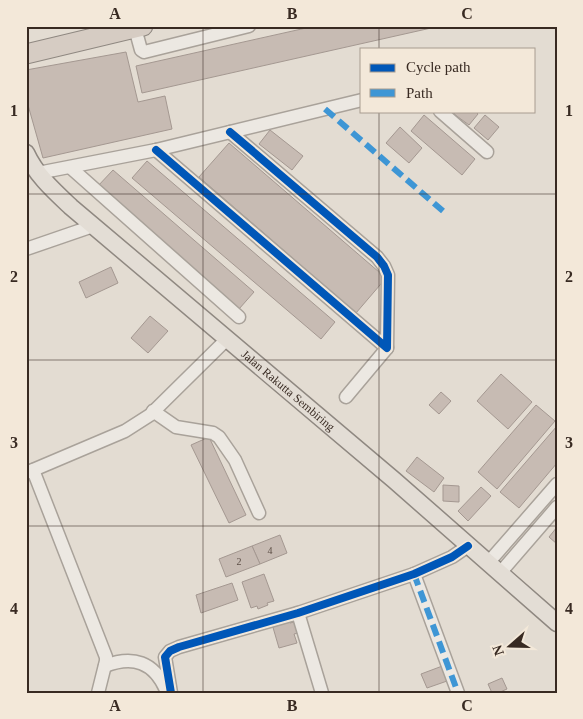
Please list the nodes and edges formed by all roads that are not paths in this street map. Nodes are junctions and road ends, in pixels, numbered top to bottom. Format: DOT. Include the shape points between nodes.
graph roads {
  1 [pos="249,26"];
  2 [pos="139,27"];
  3 [pos="26,54"];
  4 [pos="360,100"];
  5 [pos="441,112"];
  6 [pos="230,132"];
  7 [pos="156,150"];
  8 [pos="487,152"];
  9 [pos="26,153"];
  10 [pos="71,168"];
  11 [pos="38,174"];
  12 [pos="93,226"];
  13 [pos="26,249"];
  14 [pos="239,317"];
  15 [pos="227,340"];
  16 [pos="386,348"];
  17 [pos="346,397"];
  18 [pos="153,411"];
  19 [pos="29,472"];
  20 [pos="557,484"];
  21 [pos="557,507"];
  22 [pos="534,510"];
  23 [pos="259,513"];
  24 [pos="545,520"];
  25 [pos="468,546"];
  26 [pos="494,568"];
  27 [pos="414,574"];
  28 [pos="298,614"];
  29 [pos="557,623"];
  30 [pos="105,666"];
  31 [pos="98,693"];
  32 [pos="167,693"];
  33 [pos="171,693"];
  34 [pos="322,693"];
  35 [pos="458,693"];
  1 -- 2 [label="street" via="144,52 141,50"];
  2 -- 3 [label="highway"];
  4 -- 6 [label="street"];
  5 -- 8 [label="street"];
  6 -- 7 [label="street"];
  6 -- 16 [label="street" via="384,266 388,275"];
  7 -- 10 [label="street"];
  7 -- 16 [label="street"];
  9 -- 11 [label="main road, Jalan Rakutta Sembiring"];
  10 -- 11 [label="street"];
  10 -- 14 [label="street"];
  11 -- 12 [label="main road, Jalan Rakutta Sembiring"];
  12 -- 13 [label="street"];
  12 -- 15 [label="main road, Jalan Rakutta Sembiring"];
  15 -- 18 [label="street"];
  15 -- 25 [label="main road, Jalan Rakutta Sembiring"];
  16 -- 17 [label="street"];
  18 -- 19 [label="street" via="125,430"];
  18 -- 23 [label="street" via="176,427 213,433 219,438 235,460"];
  19 -- 30 [label="street" via="106,657"];
  20 -- 22 [label="street"];
  21 -- 24 [label="street"];
  22 -- 24 [label="street"];
  22 -- 26 [label="street"];
  24 -- 26 [label="street"];
  25 -- 26 [label="main road, Jalan Rakutta Sembiring"];
  25 -- 27 [label="street"];
  26 -- 29 [label="main road, Jalan Rakutta Sembiring"];
  27 -- 28 [label="street"];
  27 -- 35 [label="street"];
  28 -- 33 [label="street" via="170,651 165,657"];
  28 -- 34 [label="street"];
  30 -- 31 [label="street"];
  30 -- 32 [label="street" via="117,661 136,661 155,672"];
}
